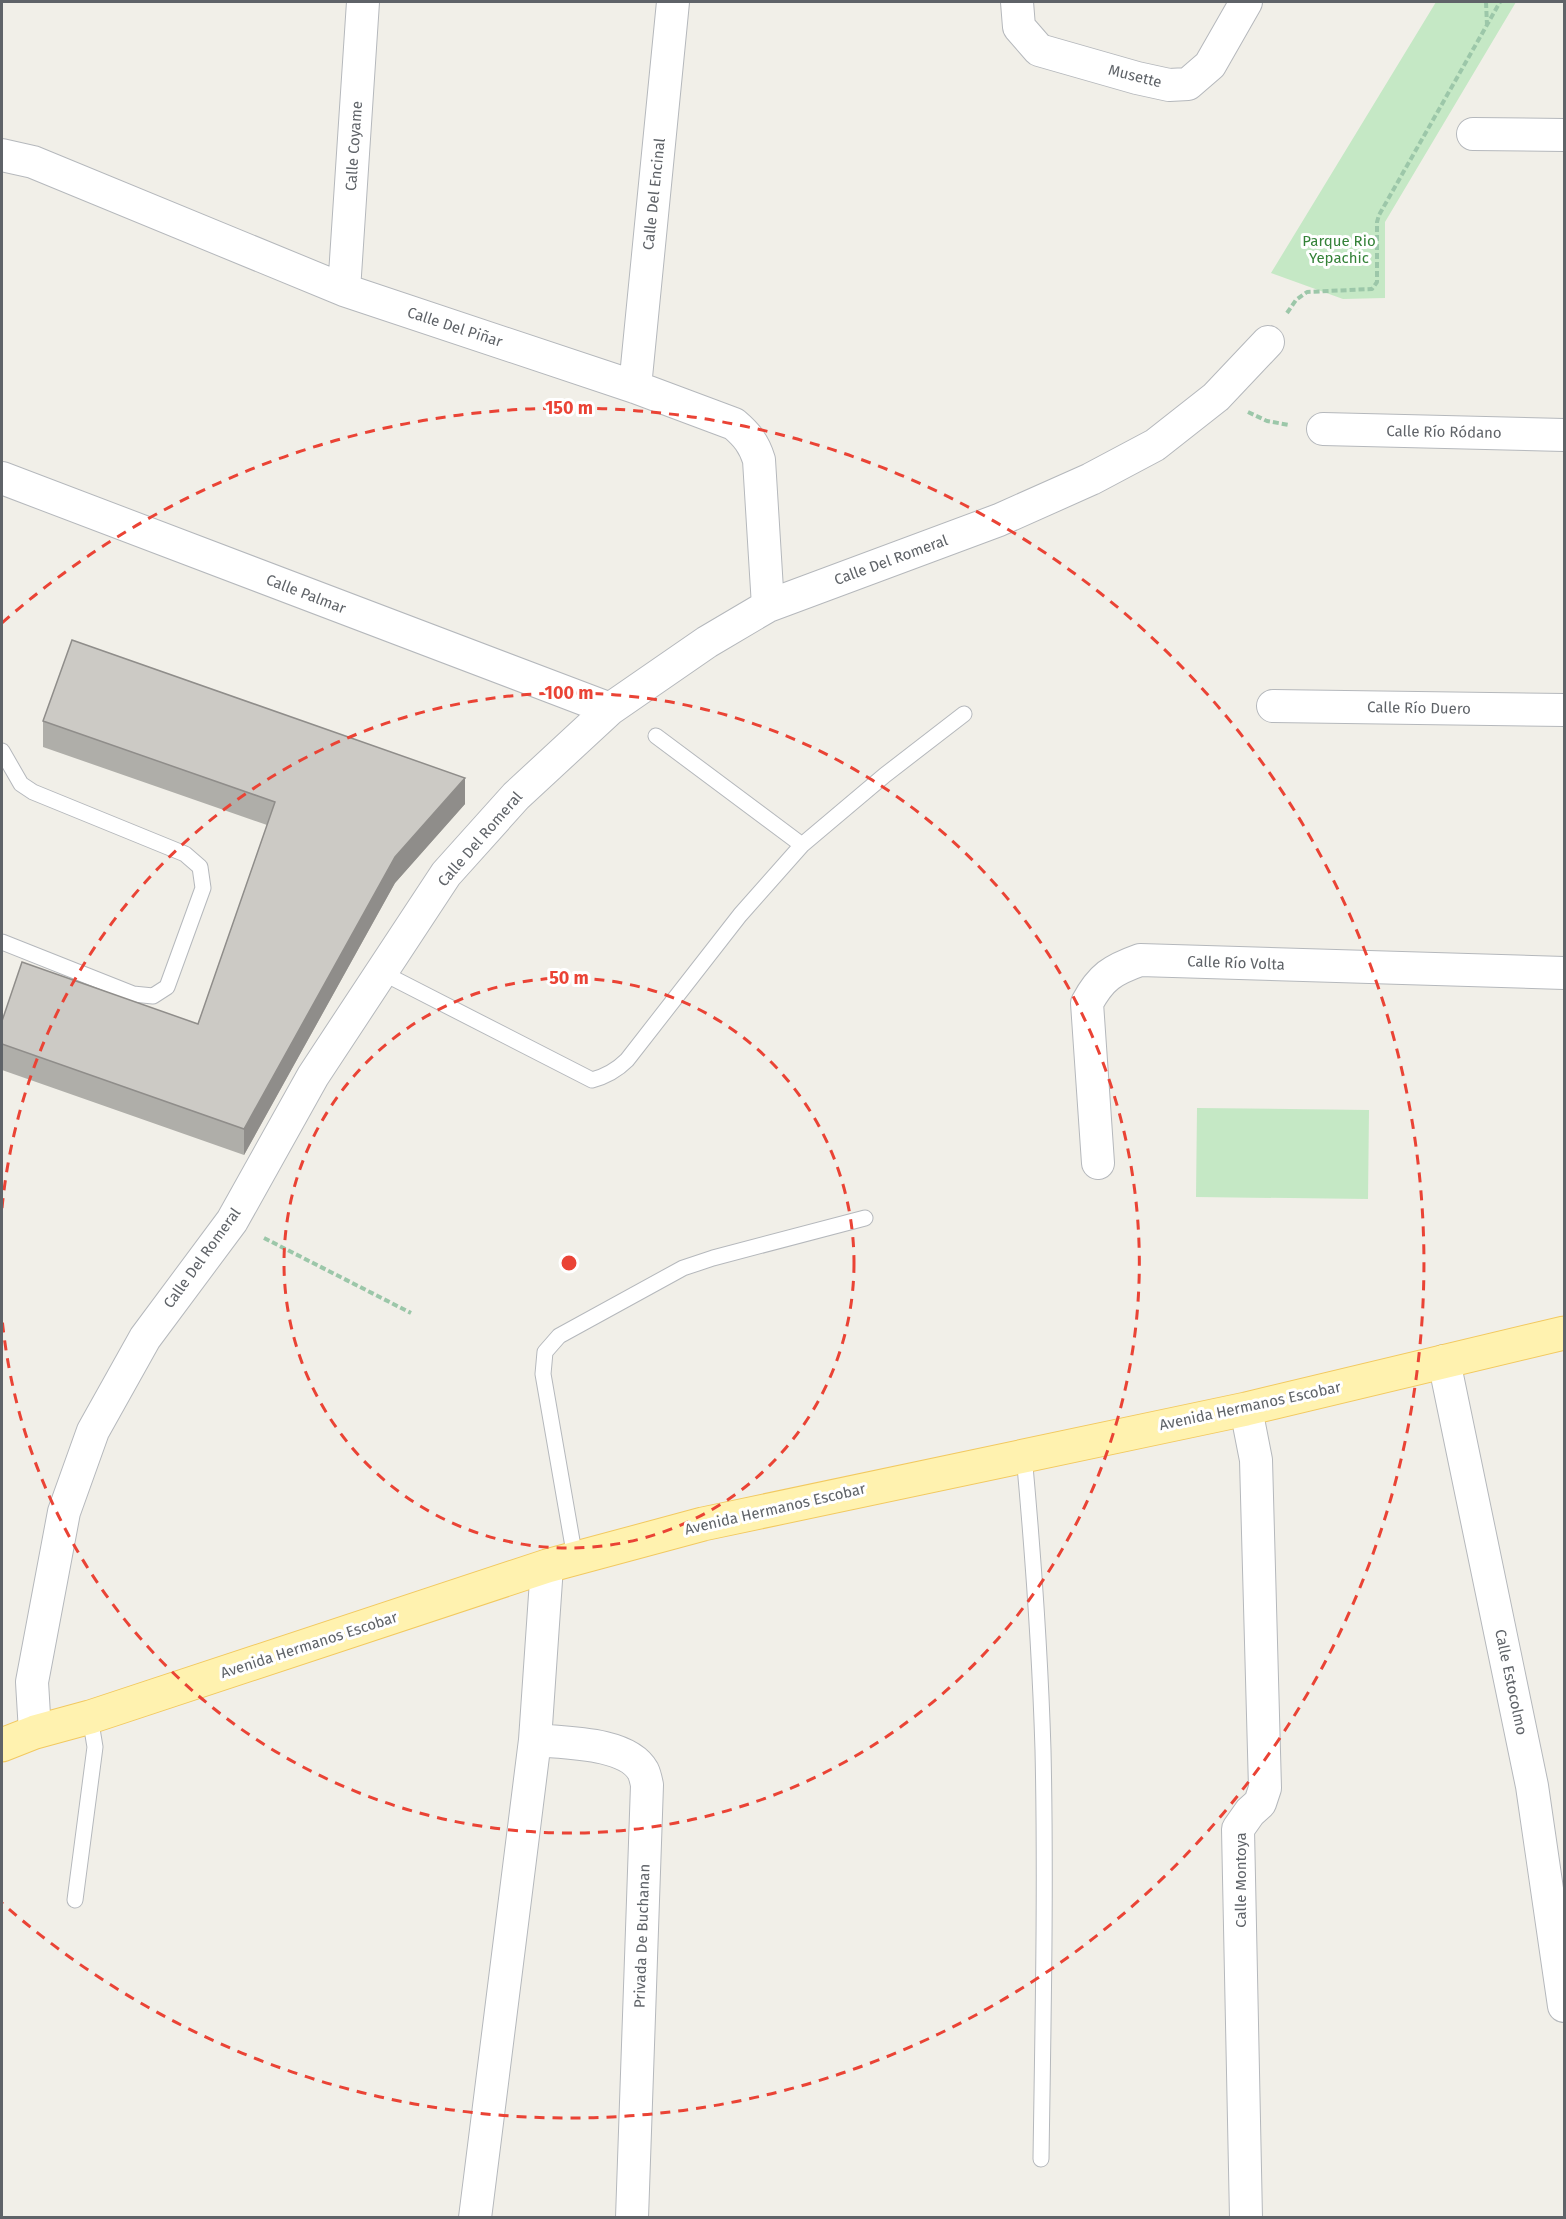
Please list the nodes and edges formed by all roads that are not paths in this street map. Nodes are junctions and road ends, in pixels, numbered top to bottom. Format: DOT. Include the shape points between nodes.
graph roads {
  1 [pos="363,2"];
  2 [pos="673,2"];
  3 [pos="1017,2"];
  4 [pos="1246,2"];
  5 [pos="1473,134"];
  6 [pos="1564,135"];
  7 [pos="2,155"];
  8 [pos="344,290"];
  9 [pos="1268,342"];
  10 [pos="635,387"];
  11 [pos="1323,429"];
  12 [pos="1564,435"];
  13 [pos="2,478"];
  14 [pos="768,606"];
  15 [pos="1273,706"];
  16 [pos="610,710"];
  17 [pos="1564,710"];
  18 [pos="964,714"];
  19 [pos="656,736"];
  20 [pos="2,751"];
  21 [pos="802,845"];
  22 [pos="2,942"];
  23 [pos="381,972"];
  24 [pos="1564,973"];
  25 [pos="1098,1163"];
  26 [pos="865,1218"];
  27 [pos="1564,1333"];
  28 [pos="1444,1361"];
  29 [pos="1246,1408"];
  30 [pos="1024,1455"];
  31 [pos="561,1562"];
  32 [pos="90,1717"];
  33 [pos="35,1732"];
  34 [pos="535,1740"];
  35 [pos="2,1745"];
  36 [pos="75,1900"];
  37 [pos="1564,2006"];
  38 [pos="1041,2159"];
  39 [pos="475,2217"];
  40 [pos="632,2217"];
  41 [pos="1246,2217"];
  1 -- 8 [label="street, Calle Coyame"];
  2 -- 10 [label="street, Calle Del Encinal"];
  3 -- 4 [label="street, Musette" via="1019,27 1039,50 1169,85 1188,84 1210,65"];
  5 -- 6 [label="street"];
  7 -- 8 [label="street, Calle Del Piñar" via="33,162"];
  8 -- 10 [label="street, Calle Del Piñar"];
  9 -- 14 [label="street, Calle Del Romeral" via="1216,397 1155,445 1091,479 999,520"];
  10 -- 14 [label="street, Calle Del Piñar" via="734,424 754,445 759,460"];
  11 -- 12 [label="street, Calle Río Ródano"];
  13 -- 16 [label="street, Calle Palmar"];
  14 -- 16 [label="street, Calle Del Romeral" via="707,642"];
  15 -- 17 [label="street, Calle Río Duero"];
  16 -- 23 [label="street, Calle Del Romeral" via="516,796 446,874"];
  18 -- 21 [label="lane"];
  19 -- 21 [label="lane"];
  20 -- 22 [label="lane" via="21,784 33,792 184,854 200,867 203,888 167,987 153,996 133,994"];
  21 -- 23 [label="lane" via="740,915 627,1060 607,1076 592,1080"];
  23 -- 33 [label="street, Calle Del Romeral" via="313,1076 232,1221 145,1338 93,1431 64,1512 32,1682"];
  24 -- 25 [label="street, Calle Río Volta" via="1140,960 1115,969 1097,985 1087,1003"];
  26 -- 31 [label="lane" via="683,1268 559,1336 545,1352 543,1374"];
  27 -- 28 [label="main road, Avenida Hermanos Escobar"];
  28 -- 29 [label="main road, Avenida Hermanos Escobar"];
  28 -- 37 [label="street, Calle Estocolmo" via="1532,1786"];
  29 -- 30 [label="main road, Avenida Hermanos Escobar"];
  29 -- 41 [label="street, Calle Montoya" via="1256,1460 1265,1788 1260,1803 1238,1829"];
  30 -- 31 [label="main road, Avenida Hermanos Escobar" via="703,1524"];
  30 -- 38 [label="lane" via="1043,1749"];
  31 -- 32 [label="main road, Avenida Hermanos Escobar"];
  31 -- 34 [label="street"];
  32 -- 33 [label="main road, Avenida Hermanos Escobar"];
  32 -- 36 [label="lane" via="95,1747"];
  33 -- 35 [label="main road, Avenida Hermanos Escobar"];
  34 -- 39 [label="street"];
  34 -- 40 [label="street, Privada De Buchanan" via="609,1749 628,1756 643,1770 647,1785"];
}
